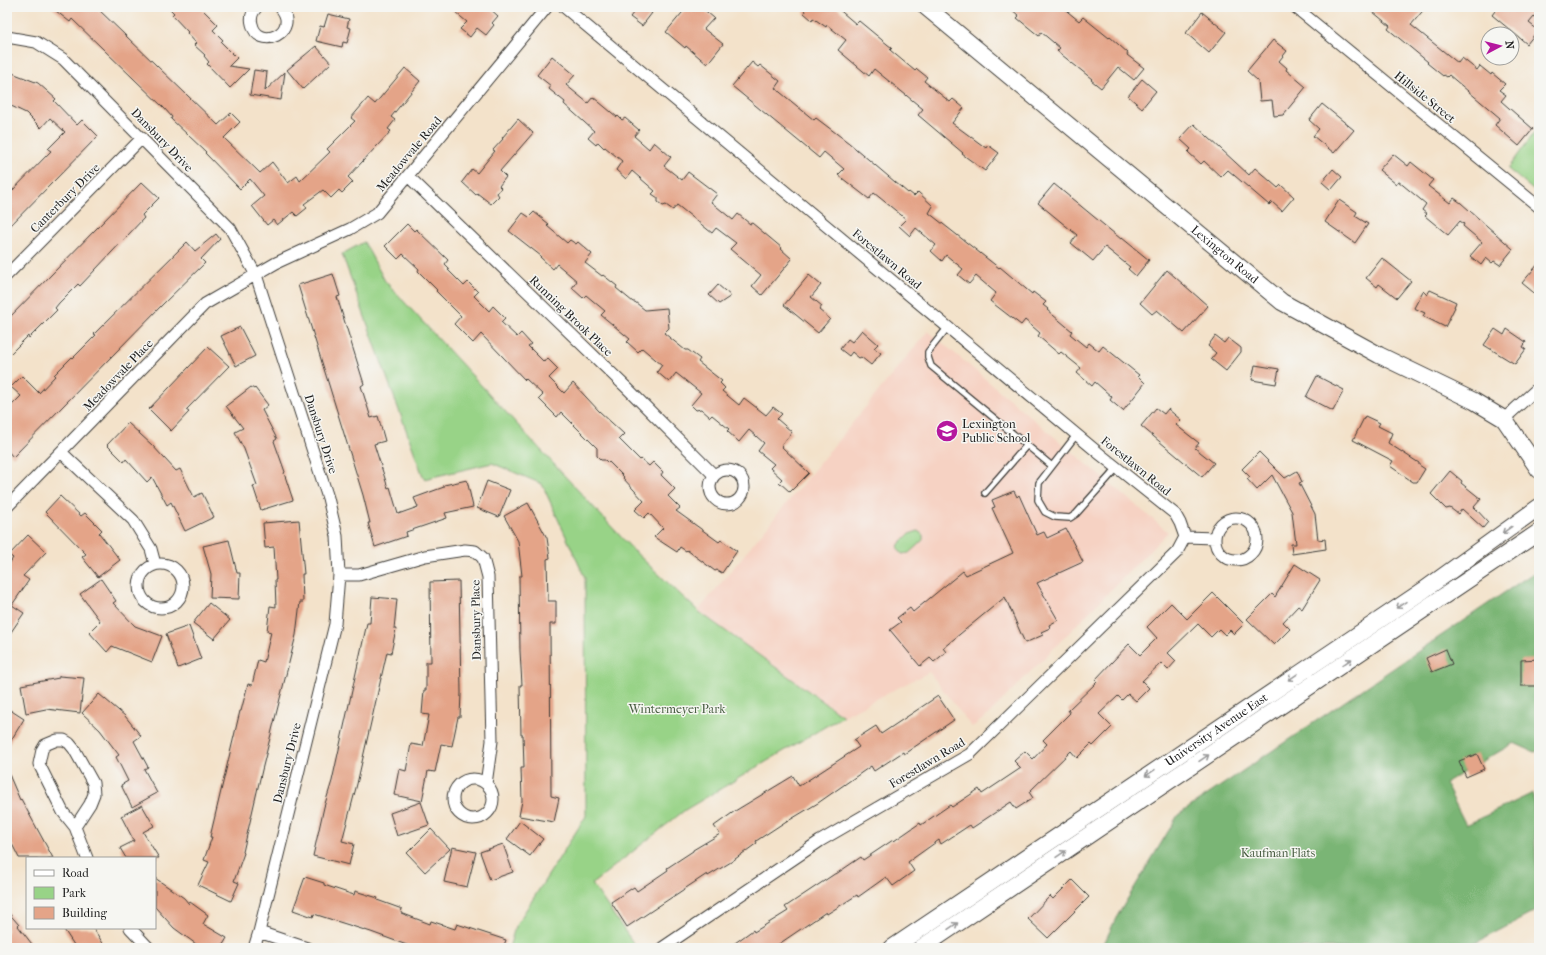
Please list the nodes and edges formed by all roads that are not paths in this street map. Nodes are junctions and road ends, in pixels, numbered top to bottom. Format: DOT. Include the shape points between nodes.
graph roads {
  1 [pos="280,7"];
  2 [pos="547,7"];
  3 [pos="564,7"];
  4 [pos="926,7"];
  5 [pos="1295,7"];
  6 [pos="252,9"];
  7 [pos="7,37"];
  8 [pos="142,138"];
  9 [pos="408,176"];
  10 [pos="1539,207"];
  11 [pos="7,275"];
  12 [pos="256,275"];
  13 [pos="948,327"];
  14 [pos="1539,387"];
  15 [pos="1504,419"];
  16 [pos="1077,434"];
  17 [pos="1027,445"];
  18 [pos="61,452"];
  19 [pos="1052,466"];
  20 [pos="1118,468"];
  21 [pos="1539,470"];
  22 [pos="714,475"];
  23 [pos="985,493"];
  24 [pos="7,506"];
  25 [pos="1539,507"];
  26 [pos="1539,532"];
  27 [pos="1185,537"];
  28 [pos="1216,538"];
  29 [pos="155,564"];
  30 [pos="339,575"];
  31 [pos="486,784"];
  32 [pos="75,827"];
  33 [pos="87,857"];
  34 [pos="1005,882"];
  35 [pos="131,929"];
  36 [pos="259,932"];
  37 [pos="149,948"];
  38 [pos="254,948"];
  39 [pos="307,948"];
  40 [pos="662,948"];
  41 [pos="892,948"];
  42 [pos="921,948"];
  1 -- 6 [label="street" via="285,13 286,25 272,38 260,36 255,32 252,26"];
  2 -- 9 [label="street, Meadowvale Road"];
  3 -- 13 [label="street, Forestlawn Road"];
  4 -- 15 [label="main road, Lexington Road" via="1282,302 1378,355 1474,401"];
  5 -- 10 [label="street, Hillside Street"];
  7 -- 8 [label="street, Dansbury Drive" via="36,42 63,59"];
  8 -- 11 [label="street, Canterbury Drive"];
  8 -- 12 [label="street, Dansbury Drive" via="230,228"];
  9 -- 12 [label="street, Meadowvale Road" via="377,213"];
  9 -- 22 [label="street, Running Brook Place"];
  12 -- 18 [label="street, Meadowvale Place" via="205,304"];
  12 -- 30 [label="street, Dansbury Drive" via="328,498 337,536"];
  13 -- 16 [label="street, Forestlawn Road"];
  13 -- 17 [label="lane" via="928,352 931,366"];
  14 -- 15 [label="street"];
  15 -- 21 [label="main road, Lexington Road"];
  16 -- 19 [label="lane"];
  16 -- 20 [label="street, Forestlawn Road"];
  17 -- 19 [label="lane"];
  17 -- 23 [label="lane"];
  18 -- 24 [label="street, Meadowvale Place"];
  18 -- 29 [label="street" via="134,520 151,549"];
  19 -- 20 [label="lane" via="1039,483 1038,500 1045,512 1063,519 1076,514"];
  20 -- 27 [label="street, Forestlawn Road" via="1175,514"];
  25 -- 34 [label="main road, University Avenue East, one-way"];
  34 -- 26 [label="main road, University Avenue East, one-way"];
  27 -- 28 [label="street"];
  27 -- 40 [label="street, Forestlawn Road" via="1177,552 970,754 820,841"];
  30 -- 31 [label="street, Dansbury Place" via="359,575 447,551 475,551 482,558 488,576 492,742"];
  30 -- 36 [label="street, Dansbury Drive" via="335,624"];
  32 -- 32 [label="street" via="90,804 94,794 93,783 69,743 57,740 45,745 39,764 63,812"];
  32 -- 33 [label="street"];
  34 -- 41 [label="main road, University Avenue East"];
  42 -- 34 [label="main road, University Avenue East, one-way"];
  35 -- 37 [label="street"];
  36 -- 38 [label="street, Dansbury Drive"];
  36 -- 39 [label="street"];
}
